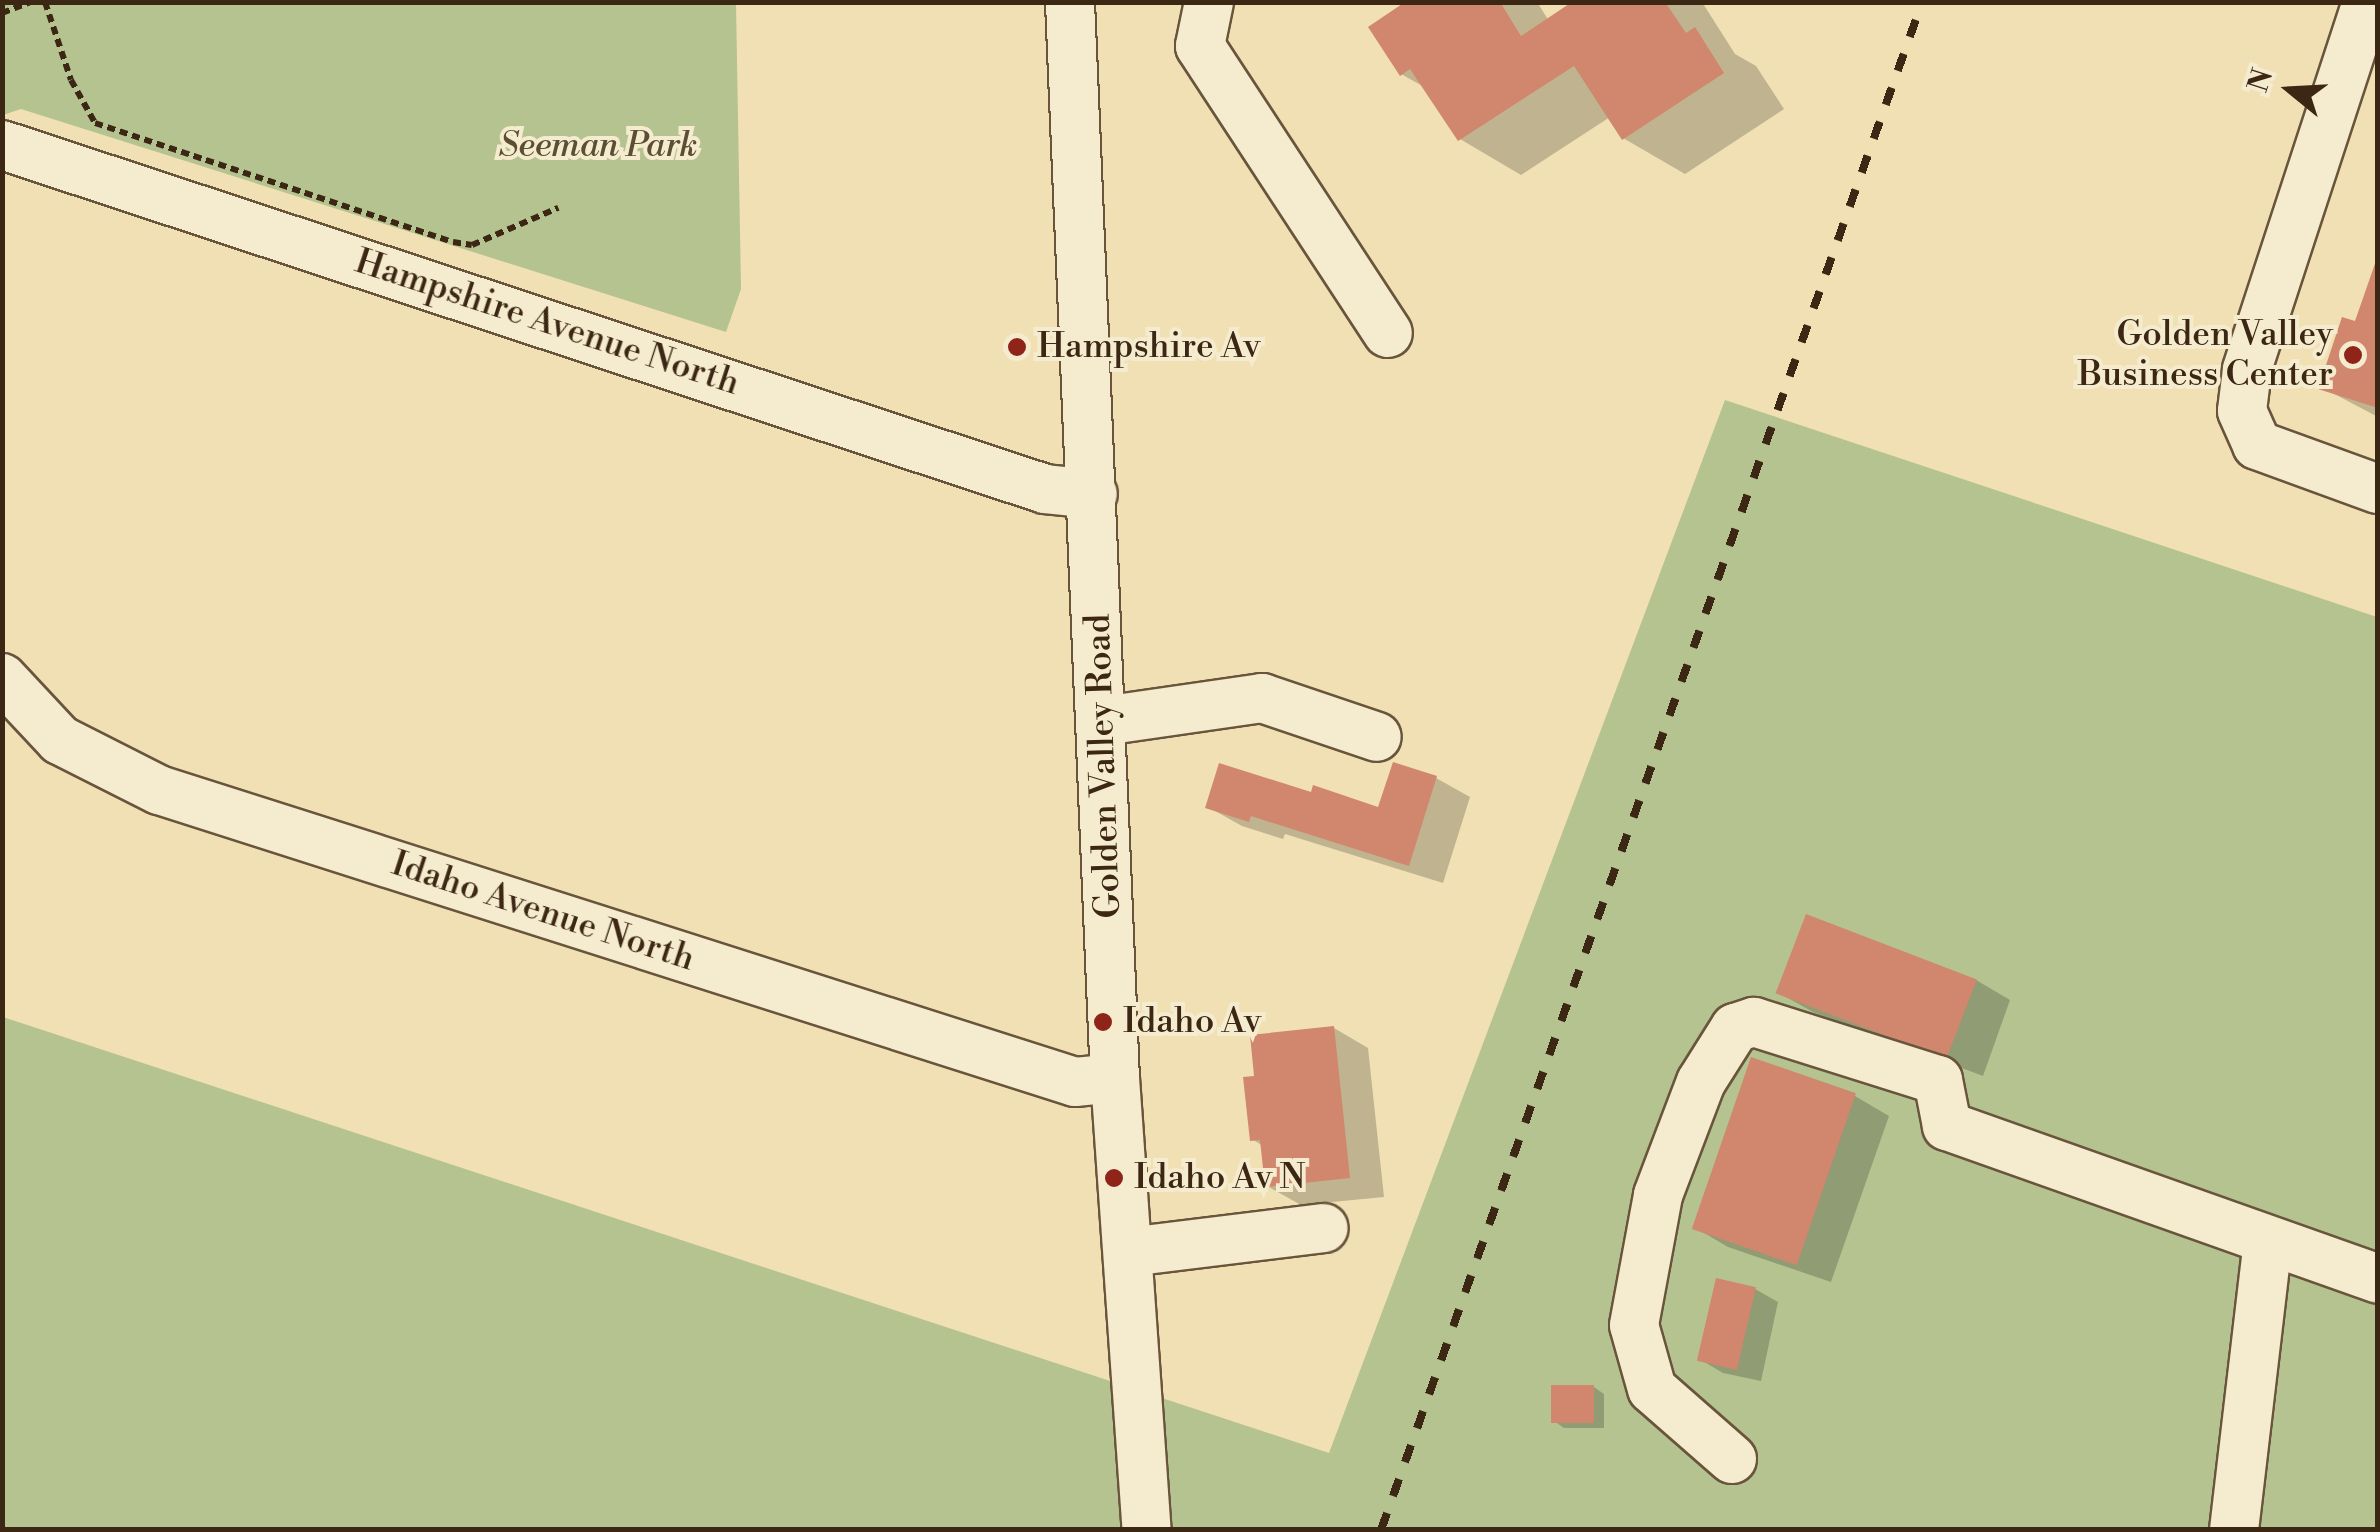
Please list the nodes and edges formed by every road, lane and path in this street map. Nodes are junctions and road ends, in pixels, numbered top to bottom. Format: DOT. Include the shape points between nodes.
graph roads {
  1 [pos="30,2"];
  2 [pos="45,2"];
  3 [pos="1070,2"];
  4 [pos="1209,2"];
  5 [pos="2367,2"];
  6 [pos="2,13"];
  7 [pos="2,145"];
  8 [pos="558,208"];
  9 [pos="1388,333"];
  10 [pos="2378,489"];
  11 [pos="1093,494"];
  12 [pos="2,678"];
  13 [pos="1103,721"];
  14 [pos="1378,737"];
  15 [pos="1115,1078"];
  16 [pos="1324,1228"];
  17 [pos="2268,1242"];
  18 [pos="1129,1252"];
  19 [pos="2378,1279"];
  20 [pos="1732,1459"];
  21 [pos="1146,1530"];
  22 [pos="2234,1530"];
  1 -- 6 [label="path"];
  2 -- 8 [label="path" via="71,80 95,123 453,242 472,245"];
  3 -- 11 [label="street, Golden Valley Road"];
  4 -- 9 [label="street" via="1200,46"];
  5 -- 10 [label="street" via="2246,370 2242,411 2256,445"];
  7 -- 11 [label="street, Hampshire Avenue North" via="1045,489"];
  11 -- 13 [label="street, Golden Valley Road"];
  12 -- 15 [label="street, Idaho Avenue North" via="60,740 160,790 1075,1082"];
  13 -- 14 [label="street" via="1262,698"];
  13 -- 15 [label="street, Golden Valley Road"];
  15 -- 18 [label="street, Golden Valley Road"];
  16 -- 18 [label="street"];
  17 -- 19 [label="street"];
  17 -- 20 [label="street" via="1947,1126 1938,1080 1754,1022 1735,1028 1701,1082 1658,1195 1634,1325 1652,1389"];
  17 -- 22 [label="street"];
  18 -- 21 [label="street, Golden Valley Road"];
}
